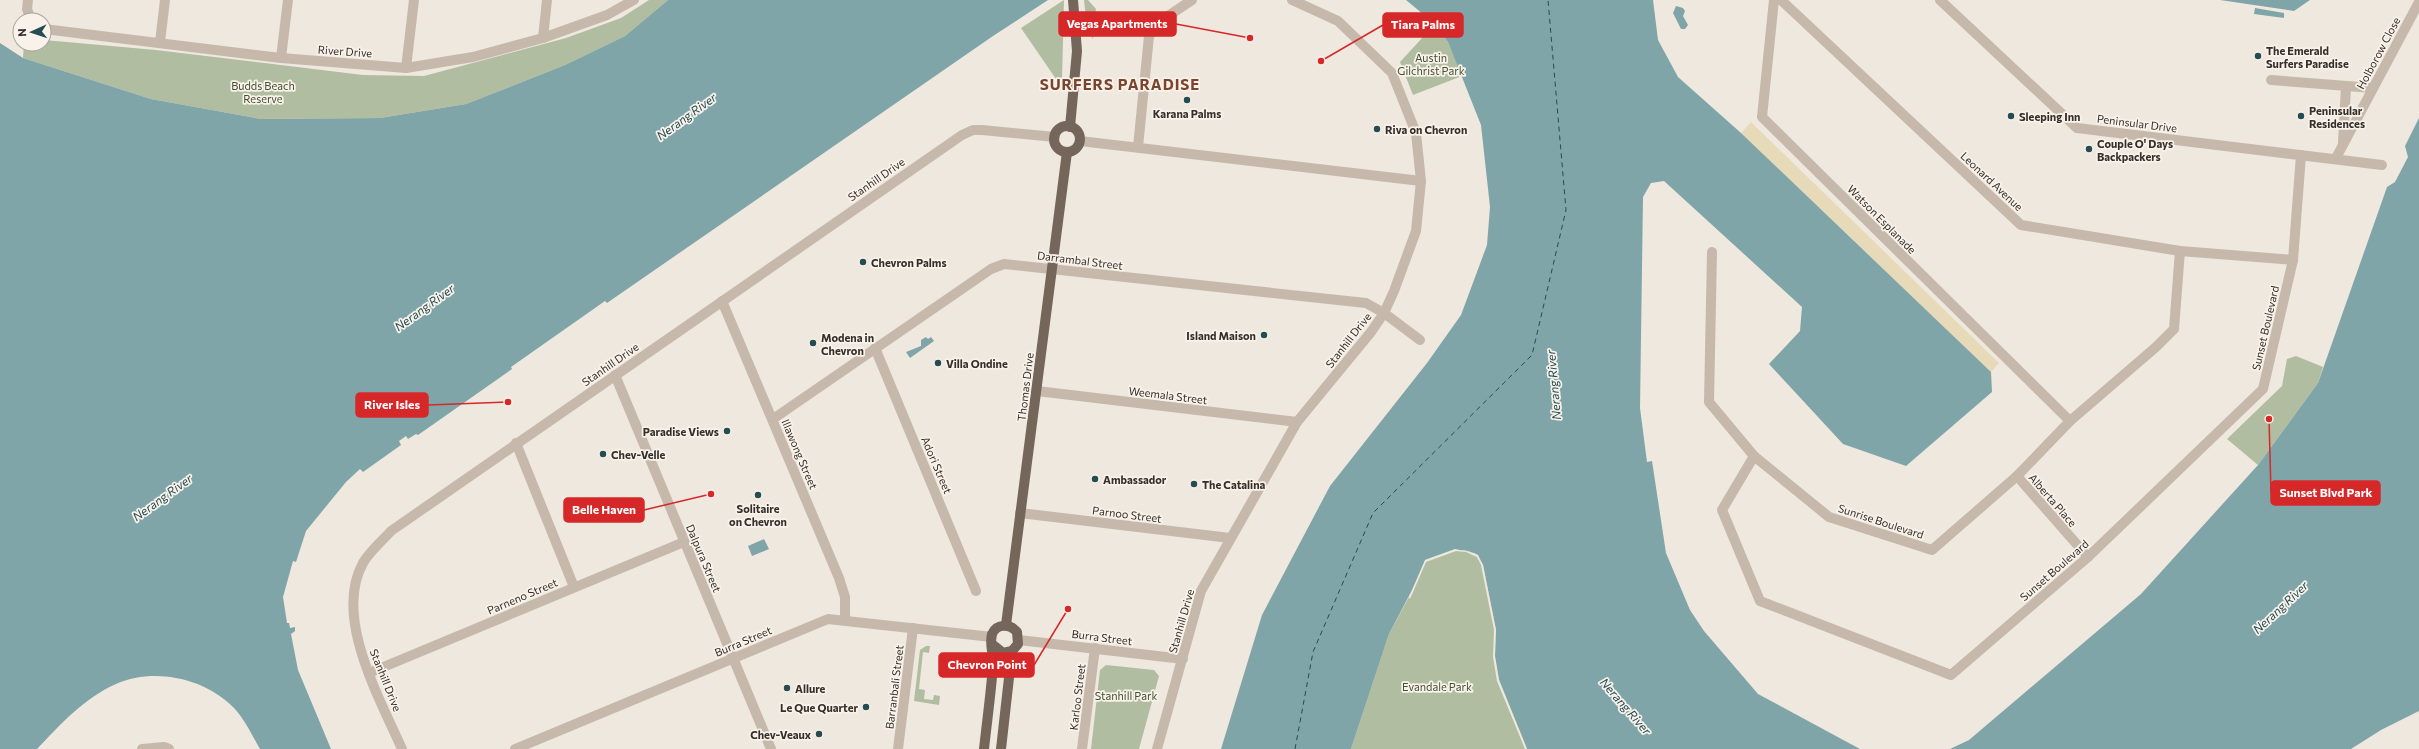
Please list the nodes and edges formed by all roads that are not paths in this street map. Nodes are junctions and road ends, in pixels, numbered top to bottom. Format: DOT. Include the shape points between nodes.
graph roads {
  1 [pos="28,0"];
  2 [pos="165,0"];
  3 [pos="288,0"];
  4 [pos="414,0"];
  5 [pos="547,0"];
  6 [pos="634,0"];
  7 [pos="1073,0"];
  8 [pos="1192,0"];
  9 [pos="1292,0"];
  10 [pos="1774,0"];
  11 [pos="1781,0"];
  12 [pos="1940,0"];
  13 [pos="2419,2"];
  14 [pos="28,12"];
  15 [pos="52,30"];
  16 [pos="543,38"];
  17 [pos="160,42"];
  18 [pos="281,58"];
  19 [pos="406,68"];
  20 [pos="2271,80"];
  21 [pos="2346,86"];
  22 [pos="2373,88"];
  23 [pos="1070,127"];
  24 [pos="1055,137"];
  25 [pos="1080,141"];
  26 [pos="2343,146"];
  27 [pos="1138,147"];
  28 [pos="1067,152"];
  29 [pos="2301,156"];
  30 [pos="2336,158"];
  31 [pos="2382,165"];
  32 [pos="1422,181"];
  33 [pos="2180,251"];
  34 [pos="1712,252"];
  35 [pos="2293,260"];
  36 [pos="1051,269"];
  37 [pos="722,300"];
  38 [pos="1384,313"];
  39 [pos="1420,340"];
  40 [pos="875,348"];
  41 [pos="615,375"];
  42 [pos="1037,391"];
  43 [pos="773,419"];
  44 [pos="2070,421"];
  45 [pos="1296,422"];
  46 [pos="516,443"];
  47 [pos="1754,456"];
  48 [pos="2017,476"];
  49 [pos="1020,513"];
  50 [pos="1230,538"];
  51 [pos="684,542"];
  52 [pos="2088,557"];
  53 [pos="574,587"];
  54 [pos="976,591"];
  55 [pos="845,619"];
  56 [pos="1006,625"];
  57 [pos="912,628"];
  58 [pos="1019,640"];
  59 [pos="992,641"];
  60 [pos="1095,648"];
  61 [pos="1012,651"];
  62 [pos="734,657"];
  63 [pos="1183,659"];
  64 [pos="369,672"];
  65 [pos="142,749"];
  66 [pos="169,749"];
  67 [pos="402,749"];
  68 [pos="515,749"];
  69 [pos="771,749"];
  70 [pos="898,749"];
  71 [pos="984,749"];
  72 [pos="1001,749"];
  73 [pos="1082,749"];
  74 [pos="1157,749"];
  1 -- 14 [label="street"];
  2 -- 17 [label="street"];
  3 -- 18 [label="street"];
  4 -- 19 [label="street"];
  5 -- 16 [label="street"];
  6 -- 16 [label="street, River Drive" via="607,15"];
  7 -- 23 [label="main road" via="1077,51"];
  8 -- 27 [label="street" via="1159,22 1149,36"];
  9 -- 32 [label="street, Stanhill Drive" via="1338,20 1392,73 1416,133"];
  10 -- 44 [label="street, Watson Esplanade" via="1762,118"];
  11 -- 33 [label="street, Leonard Avenue" via="2021,225"];
  12 -- 29 [label="street, Peninsular Drive" via="2077,128"];
  13 -- 22 [label="street, Holborow Close"];
  15 -- 17 [label="street, River Drive"];
  16 -- 19 [label="street, River Drive" via="473,57"];
  17 -- 18 [label="street, River Drive"];
  18 -- 19 [label="street, River Drive"];
  20 -- 21 [label="street"];
  21 -- 22 [label="street"];
  21 -- 26 [label="street"];
  22 -- 26 [label="street, Holborow Close"];
  23 -- 24 [label="main road" via="1058,130"];
  23 -- 25 [label="main road" via="1079,133"];
  24 -- 28 [label="main road" via="1059,149"];
  24 -- 37 [label="street, Stanhill Drive" via="982,130 966,133"];
  25 -- 27 [label="street"];
  25 -- 28 [label="main road" via="1074,150"];
  26 -- 30 [label="street, Holborow Close"];
  27 -- 32 [label="street"];
  28 -- 36 [label="main road, Thomas Drive"];
  29 -- 30 [label="street, Peninsular Drive"];
  29 -- 35 [label="street, Sunset Boulevard"];
  30 -- 31 [label="street, Peninsular Drive"];
  32 -- 38 [label="street, Stanhill Drive" via="1416,231"];
  33 -- 35 [label="street, Leonard Avenue"];
  33 -- 44 [label="street, Sunrise Boulevard" via="2174,328 2156,347"];
  34 -- 47 [label="street, Sunrise Boulevard" via="1709,402"];
  35 -- 52 [label="street, Sunset Boulevard" via="2263,389"];
  36 -- 38 [label="street, Darrambal Street" via="1366,303"];
  36 -- 40 [label="street, Darrambal Street" via="1008,264 994,267"];
  36 -- 42 [label="main road, Thomas Drive"];
  37 -- 41 [label="street, Stanhill Drive"];
  37 -- 43 [label="street, Illawong Street"];
  38 -- 39 [label="street, Darrambal Street"];
  38 -- 45 [label="street, Stanhill Drive"];
  40 -- 43 [label="street, Darrambal Street"];
  40 -- 54 [label="street, Adori Street"];
  41 -- 46 [label="street, Stanhill Drive"];
  41 -- 51 [label="street, Dalpura Street"];
  42 -- 45 [label="street, Weemala Street"];
  42 -- 49 [label="main road, Thomas Drive"];
  43 -- 55 [label="street, Illawong Street" via="843,588 846,601"];
  44 -- 48 [label="street, Sunrise Boulevard"];
  45 -- 50 [label="street, Stanhill Drive"];
  46 -- 53 [label="street"];
  46 -- 64 [label="street, Stanhill Drive" via="396,526 363,563 352,604 361,651"];
  47 -- 48 [label="street, Sunrise Boulevard" via="1829,517 1932,550"];
  47 -- 52 [label="street, Sunset Boulevard" via="1722,510 1760,601 1951,675"];
  48 -- 52 [label="street, Alberta Place"];
  49 -- 50 [label="street, Parnoo Street"];
  49 -- 56 [label="main road, Thomas Drive"];
  50 -- 63 [label="street, Stanhill Drive" via="1201,591"];
  51 -- 53 [label="street, Parneno Street"];
  51 -- 62 [label="street, Dalpura Street"];
  53 -- 64 [label="street, Parneno Street"];
  55 -- 57 [label="street, Burra Street"];
  55 -- 62 [label="street, Burra Street" via="822,621"];
  56 -- 58 [label="main road" via="1017,632"];
  56 -- 59 [label="main road" via="998,627"];
  57 -- 59 [label="street, Burra Street"];
  57 -- 70 [label="street, Barranbali Street"];
  58 -- 60 [label="street, Burra Street"];
  58 -- 61 [label="main road"];
  59 -- 61 [label="main road" via="1003,653"];
  59 -- 71 [label="main road" via="993,665"];
  60 -- 63 [label="street, Burra Street"];
  60 -- 73 [label="street, Karloo Street"];
  61 -- 72 [label="main road"];
  62 -- 68 [label="street, Burra Street"];
  62 -- 69 [label="street, Dalpura Street"];
  63 -- 74 [label="street, Stanhill Drive"];
  64 -- 67 [label="street, Stanhill Drive"];
  65 -- 66 [label="street"];
}
